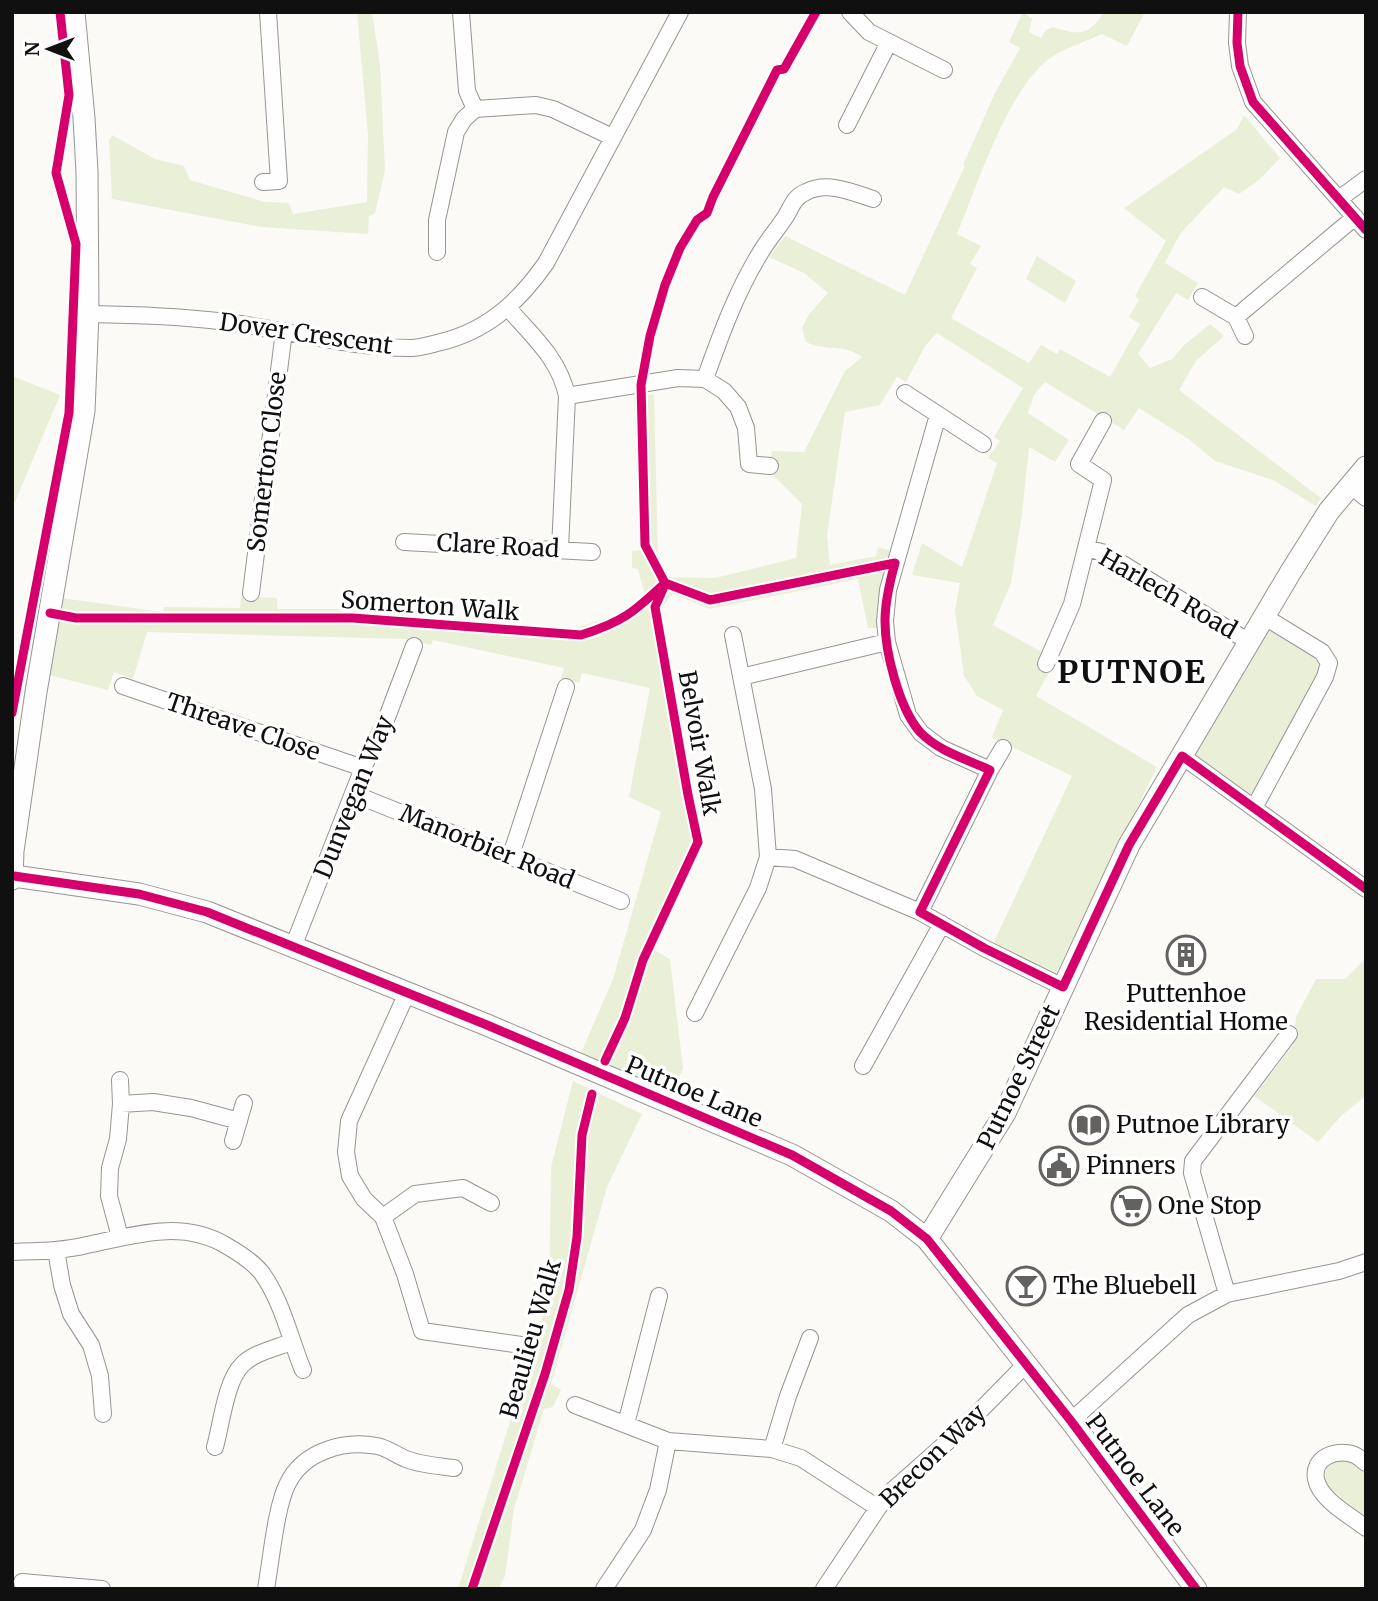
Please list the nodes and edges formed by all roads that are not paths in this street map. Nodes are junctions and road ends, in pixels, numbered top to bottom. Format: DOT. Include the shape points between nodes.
graph roads {
  1 [pos="74,12"];
  2 [pos="268,12"];
  3 [pos="461,12"];
  4 [pos="680,12"];
  5 [pos="850,12"];
  6 [pos="1238,12"];
  7 [pos="889,42"];
  8 [pos="944,70"];
  9 [pos="475,109"];
  10 [pos="847,125"];
  11 [pos="612,137"];
  12 [pos="1366,179"];
  13 [pos="263,182"];
  14 [pos="1339,199"];
  15 [pos="877,215"];
  16 [pos="1360,224"];
  17 [pos="437,252"];
  18 [pos="1202,297"];
  19 [pos="508,308"];
  20 [pos="88,314"];
  21 [pos="1236,317"];
  22 [pos="284,331"];
  23 [pos="1245,336"];
  24 [pos="705,379"];
  25 [pos="905,393"];
  26 [pos="567,396"];
  27 [pos="938,415"];
  28 [pos="1103,421"];
  29 [pos="983,444"];
  30 [pos="770,466"];
  31 [pos="1366,467"];
  32 [pos="1358,491"];
  33 [pos="404,542"];
  34 [pos="1086,548"];
  35 [pos="560,549"];
  36 [pos="592,552"];
  37 [pos="251,593"];
  38 [pos="1265,617"];
  39 [pos="733,635"];
  40 [pos="887,642"];
  41 [pos="1250,642"];
  42 [pos="414,646"];
  43 [pos="1046,664"];
  44 [pos="741,677"];
  45 [pos="123,686"];
  46 [pos="566,687"];
  47 [pos="1003,748"];
  48 [pos="1182,755"];
  49 [pos="363,768"];
  50 [pos="990,770"];
  51 [pos="354,794"];
  52 [pos="1254,808"];
  53 [pos="511,855"];
  54 [pos="768,857"];
  55 [pos="13,877"];
  56 [pos="1366,889"];
  57 [pos="621,901"];
  58 [pos="920,912"];
  59 [pos="942,924"];
  60 [pos="293,947"];
  61 [pos="1063,987"];
  62 [pos="407,993"];
  63 [pos="695,1013"];
  64 [pos="1289,1034"];
  65 [pos="863,1066"];
  66 [pos="120,1080"];
  67 [pos="244,1103"];
  68 [pos="121,1104"];
  69 [pos="239,1121"];
  70 [pos="233,1141"];
  71 [pos="491,1203"];
  72 [pos="383,1217"];
  73 [pos="120,1237"];
  74 [pos="927,1239"];
  75 [pos="55,1250"];
  76 [pos="12,1252"];
  77 [pos="1366,1262"];
  78 [pos="1227,1294"];
  79 [pos="659,1296"];
  80 [pos="810,1338"];
  81 [pos="291,1342"];
  82 [pos="521,1346"];
  83 [pos="1026,1364"];
  84 [pos="303,1370"];
  85 [pos="575,1405"];
  86 [pos="103,1414"];
  87 [pos="1071,1421"];
  88 [pos="625,1424"];
  89 [pos="668,1441"];
  90 [pos="215,1447"];
  91 [pos="772,1449"];
  92 [pos="1366,1463"];
  93 [pos="454,1468"];
  94 [pos="878,1508"];
  95 [pos="1366,1528"];
  96 [pos="22,1582"];
  97 [pos="103,1589"];
  98 [pos="266,1589"];
  99 [pos="604,1589"];
  100 [pos="824,1589"];
  101 [pos="1196,1589"];
  1 -- 20 [label="street" via="85,118"];
  2 -- 13 [label="street" via="279,181"];
  3 -- 9 [label="street" via="467,91"];
  4 -- 11 [label="street, Dover Crescent"];
  5 -- 7 [label="street" via="869,32"];
  6 -- 14 [label="street" via="1240,66 1253,102"];
  7 -- 8 [label="street"];
  7 -- 10 [label="street"];
  9 -- 11 [label="street" via="536,105"];
  9 -- 17 [label="street" via="456,132 437,219"];
  11 -- 19 [label="street, Dover Crescent" via="546,263 527,291"];
  12 -- 14 [label="street"];
  14 -- 16 [label="street"];
  15 -- 24 [label="street" via="879,193 821,187 793,202 763,248 723,327"];
  16 -- 21 [label="street"];
  18 -- 21 [label="street"];
  19 -- 22 [label="street, Dover Crescent" via="453,339 413,348"];
  19 -- 26 [label="street" via="556,363"];
  20 -- 22 [label="street, Dover Crescent" via="188,318"];
  20 -- 55 [label="street" via="83,411 36,692"];
  21 -- 23 [label="street"];
  22 -- 37 [label="street, Somerton Close"];
  24 -- 26 [label="street" via="678,378"];
  24 -- 30 [label="street" via="738,407 746,428 749,472"];
  25 -- 27 [label="street"];
  26 -- 35 [label="street"];
  27 -- 29 [label="street"];
  27 -- 40 [label="street" via="888,590"];
  28 -- 34 [label="street, Harlech Road" via="1079,464 1103,480"];
  31 -- 32 [label="street, Putnoe Street"];
  32 -- 38 [label="street, Putnoe Street" via="1329,511"];
  33 -- 35 [label="street, Clare Road"];
  34 -- 41 [label="street, Harlech Road" via="1105,553"];
  34 -- 43 [label="street, Harlech Road" via="1072,604"];
  35 -- 36 [label="street, Clare Road"];
  38 -- 41 [label="street, Putnoe Street"];
  38 -- 52 [label="street" via="1322,652 1329,663"];
  39 -- 44 [label="street"];
  40 -- 44 [label="street"];
  40 -- 50 [label="street" via="908,715 921,733 941,748"];
  41 -- 48 [label="street, Putnoe Street"];
  42 -- 49 [label="street, Dunvegan Way"];
  44 -- 54 [label="street" via="763,789"];
  45 -- 49 [label="street, Threave Close"];
  46 -- 53 [label="street"];
  47 -- 50 [label="street"];
  48 -- 52 [label="street"];
  48 -- 61 [label="street, Putnoe Street" via="1129,845"];
  49 -- 51 [label="street, Dunvegan Way"];
  50 -- 58 [label="street"];
  51 -- 53 [label="street, Manorbier Road"];
  51 -- 60 [label="street, Dunvegan Way"];
  52 -- 56 [label="street"];
  53 -- 57 [label="street, Manorbier Road"];
  54 -- 58 [label="street" via="795,859"];
  54 -- 63 [label="street" via="758,888"];
  55 -- 60 [label="street, Putnoe Lane" via="139,894 207,912"];
  58 -- 59 [label="street"];
  59 -- 61 [label="street"];
  59 -- 65 [label="street"];
  60 -- 62 [label="street, Putnoe Lane"];
  61 -- 74 [label="street, Putnoe Street" via="1005,1113"];
  62 -- 72 [label="street" via="349,1121 349,1176 363,1199"];
  62 -- 74 [label="street, Putnoe Lane" via="792,1155 891,1211"];
  64 -- 78 [label="street" via="1193,1161 1192,1173"];
  66 -- 68 [label="street"];
  67 -- 69 [label="street"];
  68 -- 69 [label="street" via="153,1102"];
  68 -- 73 [label="street" via="109,1196"];
  69 -- 70 [label="street"];
  71 -- 72 [label="street" via="463,1188 415,1194"];
  72 -- 82 [label="street" via="422,1338 495,1350"];
  73 -- 75 [label="street"];
  73 -- 81 [label="street" via="165,1230 215,1238 261,1272"];
  74 -- 83 [label="street, Putnoe Lane"];
  75 -- 76 [label="street"];
  75 -- 86 [label="street" via="71,1314 91,1345 100,1376"];
  77 -- 78 [label="street"];
  78 -- 87 [label="street" via="1188,1315"];
  79 -- 88 [label="street"];
  80 -- 91 [label="street"];
  81 -- 84 [label="street"];
  81 -- 90 [label="street" via="253,1357 233,1376"];
  83 -- 87 [label="street, Putnoe Lane"];
  83 -- 94 [label="street, Brecon Way"];
  85 -- 88 [label="street"];
  87 -- 101 [label="street, Putnoe Lane"];
  88 -- 89 [label="street"];
  89 -- 91 [label="street"];
  89 -- 99 [label="street" via="658,1490 643,1530"];
  91 -- 94 [label="street" via="801,1458"];
  92 -- 95 [label="street" via="1354,1454 1325,1456 1317,1465 1315,1479 1326,1497"];
  93 -- 98 [label="street" via="408,1460 362,1443 320,1452 288,1481"];
  94 -- 100 [label="street, Brecon Way"];
  96 -- 97 [label="street"];
}
